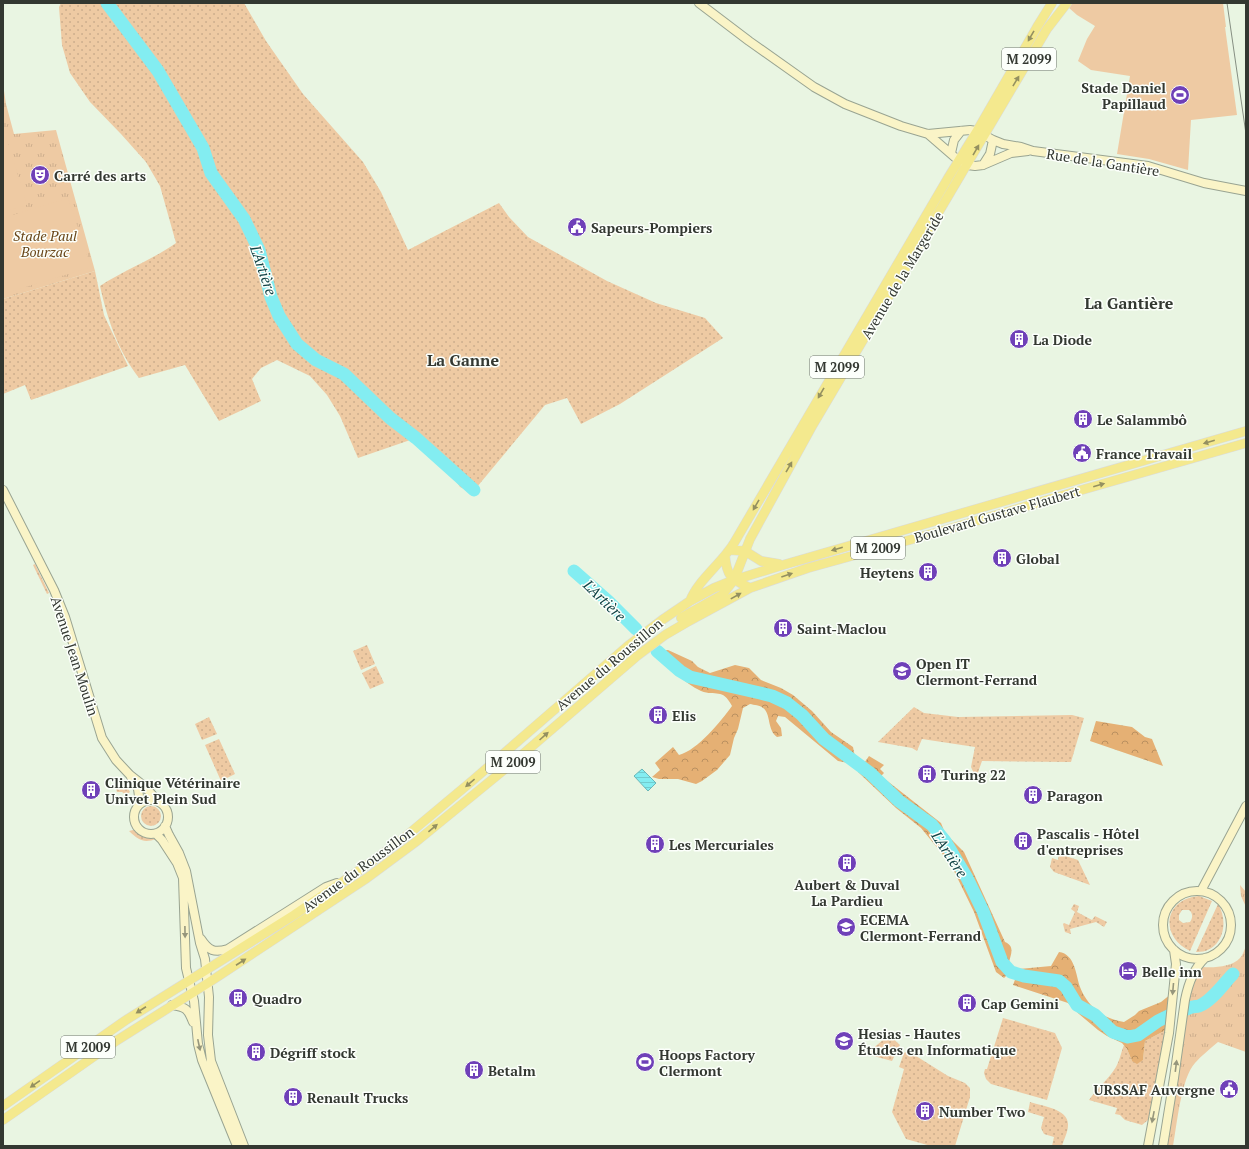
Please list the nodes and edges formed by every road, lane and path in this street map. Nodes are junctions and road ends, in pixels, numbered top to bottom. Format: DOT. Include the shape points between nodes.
graph roads {
  1 [pos="699,3"];
  2 [pos="1052,3"];
  3 [pos="1066,3"];
  4 [pos="961,131"];
  5 [pos="928,134"];
  6 [pos="985,136"];
  7 [pos="1033,151"];
  8 [pos="951,153"];
  9 [pos="958,160"];
  10 [pos="967,165"];
  11 [pos="983,165"];
  12 [pos="1245,190"];
  13 [pos="1246,432"];
  14 [pos="1246,443"];
  15 [pos="3,490"];
  16 [pos="745,551"];
  17 [pos="727,553"];
  18 [pos="783,565"];
  19 [pos="734,580"];
  20 [pos="750,588"];
  21 [pos="690,601"];
  22 [pos="665,635"];
  23 [pos="130,775"];
  24 [pos="157,800"];
  25 [pos="140,803"];
  26 [pos="1246,806"];
  27 [pos="166,826"];
  28 [pos="156,834"];
  29 [pos="349,878"];
  30 [pos="1200,891"];
  31 [pos="198,934"];
  32 [pos="237,947"];
  33 [pos="1174,950"];
  34 [pos="1205,958"];
  35 [pos="206,970"];
  36 [pos="188,980"];
  37 [pos="208,983"];
  38 [pos="192,993"];
  39 [pos="172,1005"];
  40 [pos="196,1028"];
  41 [pos="3,1106"];
  42 [pos="3,1120"];
  43 [pos="237,1146"];
  44 [pos="244,1146"];
  45 [pos="1148,1146"];
  46 [pos="1163,1146"];
  1 -- 5 [label="main road" via="814,87 874,116"];
  2 -- 6 [label="main road, Avenue de la Margeride / M 2099, one-way" via="1037,26"];
  6 -- 3 [label="main road, Avenue de la Margeride / M 2099, one-way"];
  4 -- 5 [label="main road, Rue de la Gantière"];
  4 -- 6 [label="main road, Rue de la Gantière" via="970,130"];
  4 -- 8 [label="main road" via="954,140"];
  5 -- 8 [label="main road"];
  6 -- 7 [label="main road, Rue de la Gantière" via="1003,144"];
  6 -- 9 [label="main road, Avenue de la Margeride / M 2099"];
  10 -- 6 [label="main road, Avenue de la Margeride / M 2099, one-way"];
  6 -- 11 [label="main road" via="990,154"];
  7 -- 11 [label="main road, Rue de la Gantière" via="1011,153"];
  7 -- 12 [label="main road, Rue de la Gantière" via="1148,166 1204,183"];
  8 -- 9 [label="main road"];
  9 -- 10 [label="main road"];
  9 -- 17 [label="main road, Avenue de la Margeride / M 2099, one-way"];
  10 -- 11 [label="main road"];
  16 -- 10 [label="main road, Avenue de la Margeride / M 2099, one-way" via="811,428"];
  13 -- 18 [label="main road, Boulevard Gustave Flaubert / M 2009, one-way"];
  20 -- 14 [label="main road, Boulevard Gustave Flaubert / M 2009, one-way" via="808,568 942,532"];
  15 -- 23 [label="main road, Avenue Jean Moulin" via="54,591 67,624 102,738 116,760"];
  16 -- 17 [label="main road"];
  16 -- 18 [label="main road" via="761,561"];
  16 -- 19 [label="main road, Avenue de la Margeride / M 2099"];
  17 -- 19 [label="main road" via="728,573"];
  17 -- 21 [label="main road, Avenue de la Margeride / M 2099" via="693,592"];
  18 -- 19 [label="main road, Boulevard Gustave Flaubert / M 2009"];
  19 -- 20 [label="main road"];
  19 -- 21 [label="main road, Boulevard Gustave Flaubert / M 2009"];
  19 -- 22 [label="main road, Avenue de la Margeride / M 2099" via="722,595 680,619"];
  22 -- 20 [label="main road, Boulevard Gustave Flaubert / M 2009, one-way"];
  21 -- 29 [label="main road, Avenue du Roussillon / M 2009, one-way" via="633,642 472,781"];
  37 -- 22 [label="main road, Avenue du Roussillon / M 2009, one-way" via="334,901 417,841"];
  23 -- 24 [label="main road, Avenue Jean Moulin"];
  23 -- 25 [label="main road, Avenue Jean Moulin" via="138,789"];
  24 -- 25 [label="main road"];
  24 -- 27 [label="main road" via="168,812"];
  25 -- 28 [label="main road" via="134,812 136,825 144,833"];
  26 -- 30 [label="main road"];
  27 -- 28 [label="main road"];
  27 -- 31 [label="main road" via="186,871"];
  28 -- 36 [label="main road, one-way" via="177,863 183,878"];
  29 -- 32 [label="main road, Avenue du Roussillon / M 2009"];
  29 -- 32 [label="main road" via="326,887"];
  30 -- 33 [label="main road" via="1189,892 1175,899 1164,915 1164,935"];
  30 -- 34 [label="main road" via="1213,895 1225,906 1230,923 1227,940 1214,954"];
  31 -- 32 [label="main road" via="211,950 222,951"];
  31 -- 35 [label="main road"];
  32 -- 35 [label="main road, Avenue du Roussillon / M 2009"];
  33 -- 34 [label="main road" via="1184,957"];
  33 -- 45 [label="main road, one-way" via="1176,964 1170,1025"];
  46 -- 34 [label="main road, one-way" via="1187,989 1199,963"];
  35 -- 36 [label="main road, Avenue du Roussillon / M 2009"];
  35 -- 37 [label="main road"];
  36 -- 38 [label="main road"];
  36 -- 41 [label="main road, Avenue du Roussillon / M 2009, one-way"];
  37 -- 38 [label="main road, Avenue du Roussillon / M 2009"];
  37 -- 44 [label="main road" via="211,1061"];
  38 -- 39 [label="main road, Avenue du Roussillon / M 2009"];
  38 -- 40 [label="main road"];
  39 -- 40 [label="main road" via="187,1010"];
  39 -- 42 [label="main road, Avenue du Roussillon / M 2009"];
  40 -- 43 [label="main road, one-way" via="202,1060"];
}
